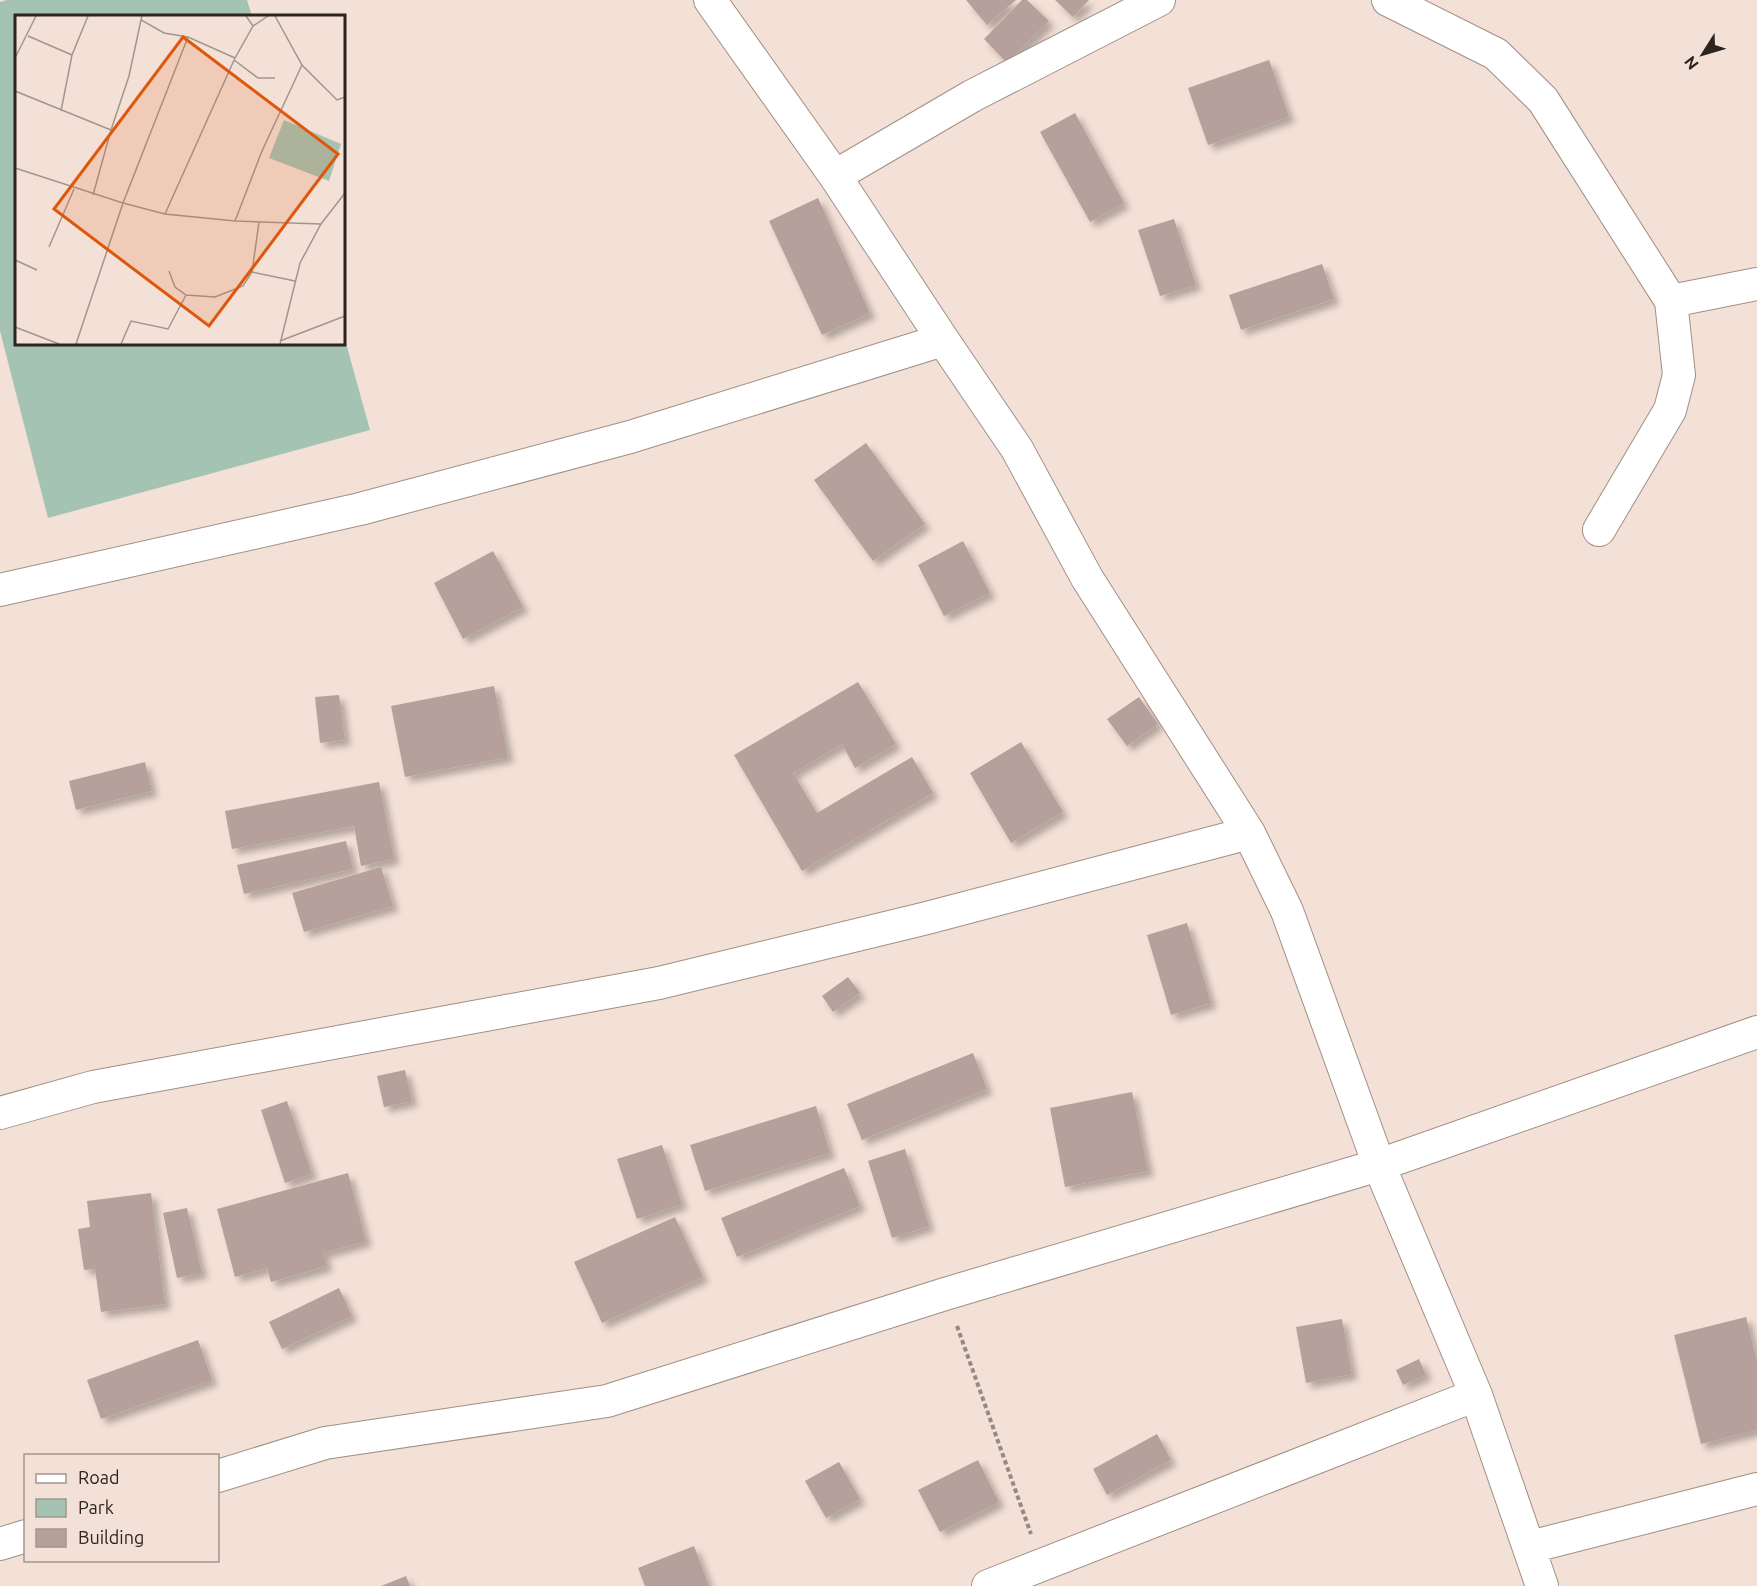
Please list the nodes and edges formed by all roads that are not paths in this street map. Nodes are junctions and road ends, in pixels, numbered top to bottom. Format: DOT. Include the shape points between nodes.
graph roads {
  1 [pos="710,0"];
  2 [pos="1159,0"];
  3 [pos="1388,0"];
  4 [pos="835,176"];
  5 [pos="1757,284"];
  6 [pos="1671,301"];
  7 [pos="944,340"];
  8 [pos="1599,530"];
  9 [pos="0,590"];
  10 [pos="1250,833"];
  11 [pos="1757,1032"];
  12 [pos="0,1113"];
  13 [pos="1379,1165"];
  14 [pos="1476,1395"];
  15 [pos="219,1476"];
  16 [pos="1757,1489"];
  17 [pos="24,1537"];
  18 [pos="0,1544"];
  19 [pos="1530,1546"];
  20 [pos="988,1586"];
  21 [pos="1542,1586"];
  1 -- 4 [label="street"];
  2 -- 4 [label="street" via="972,96"];
  3 -- 6 [label="street" via="1496,54 1543,100"];
  4 -- 7 [label="street"];
  5 -- 6 [label="street"];
  6 -- 8 [label="street" via="1679,375 1670,410"];
  7 -- 9 [label="street" via="630,437 360,509"];
  7 -- 10 [label="street" via="1017,449 1087,578"];
  10 -- 12 [label="street" via="927,918 659,982 93,1087"];
  10 -- 13 [label="street" via="1287,911"];
  11 -- 13 [label="street"];
  13 -- 14 [label="street"];
  13 -- 15 [label="street" via="945,1294 607,1401 326,1443"];
  14 -- 19 [label="street"];
  14 -- 20 [label="street"];
  16 -- 19 [label="street"];
  17 -- 18 [label="street"];
  19 -- 21 [label="street"];
}
